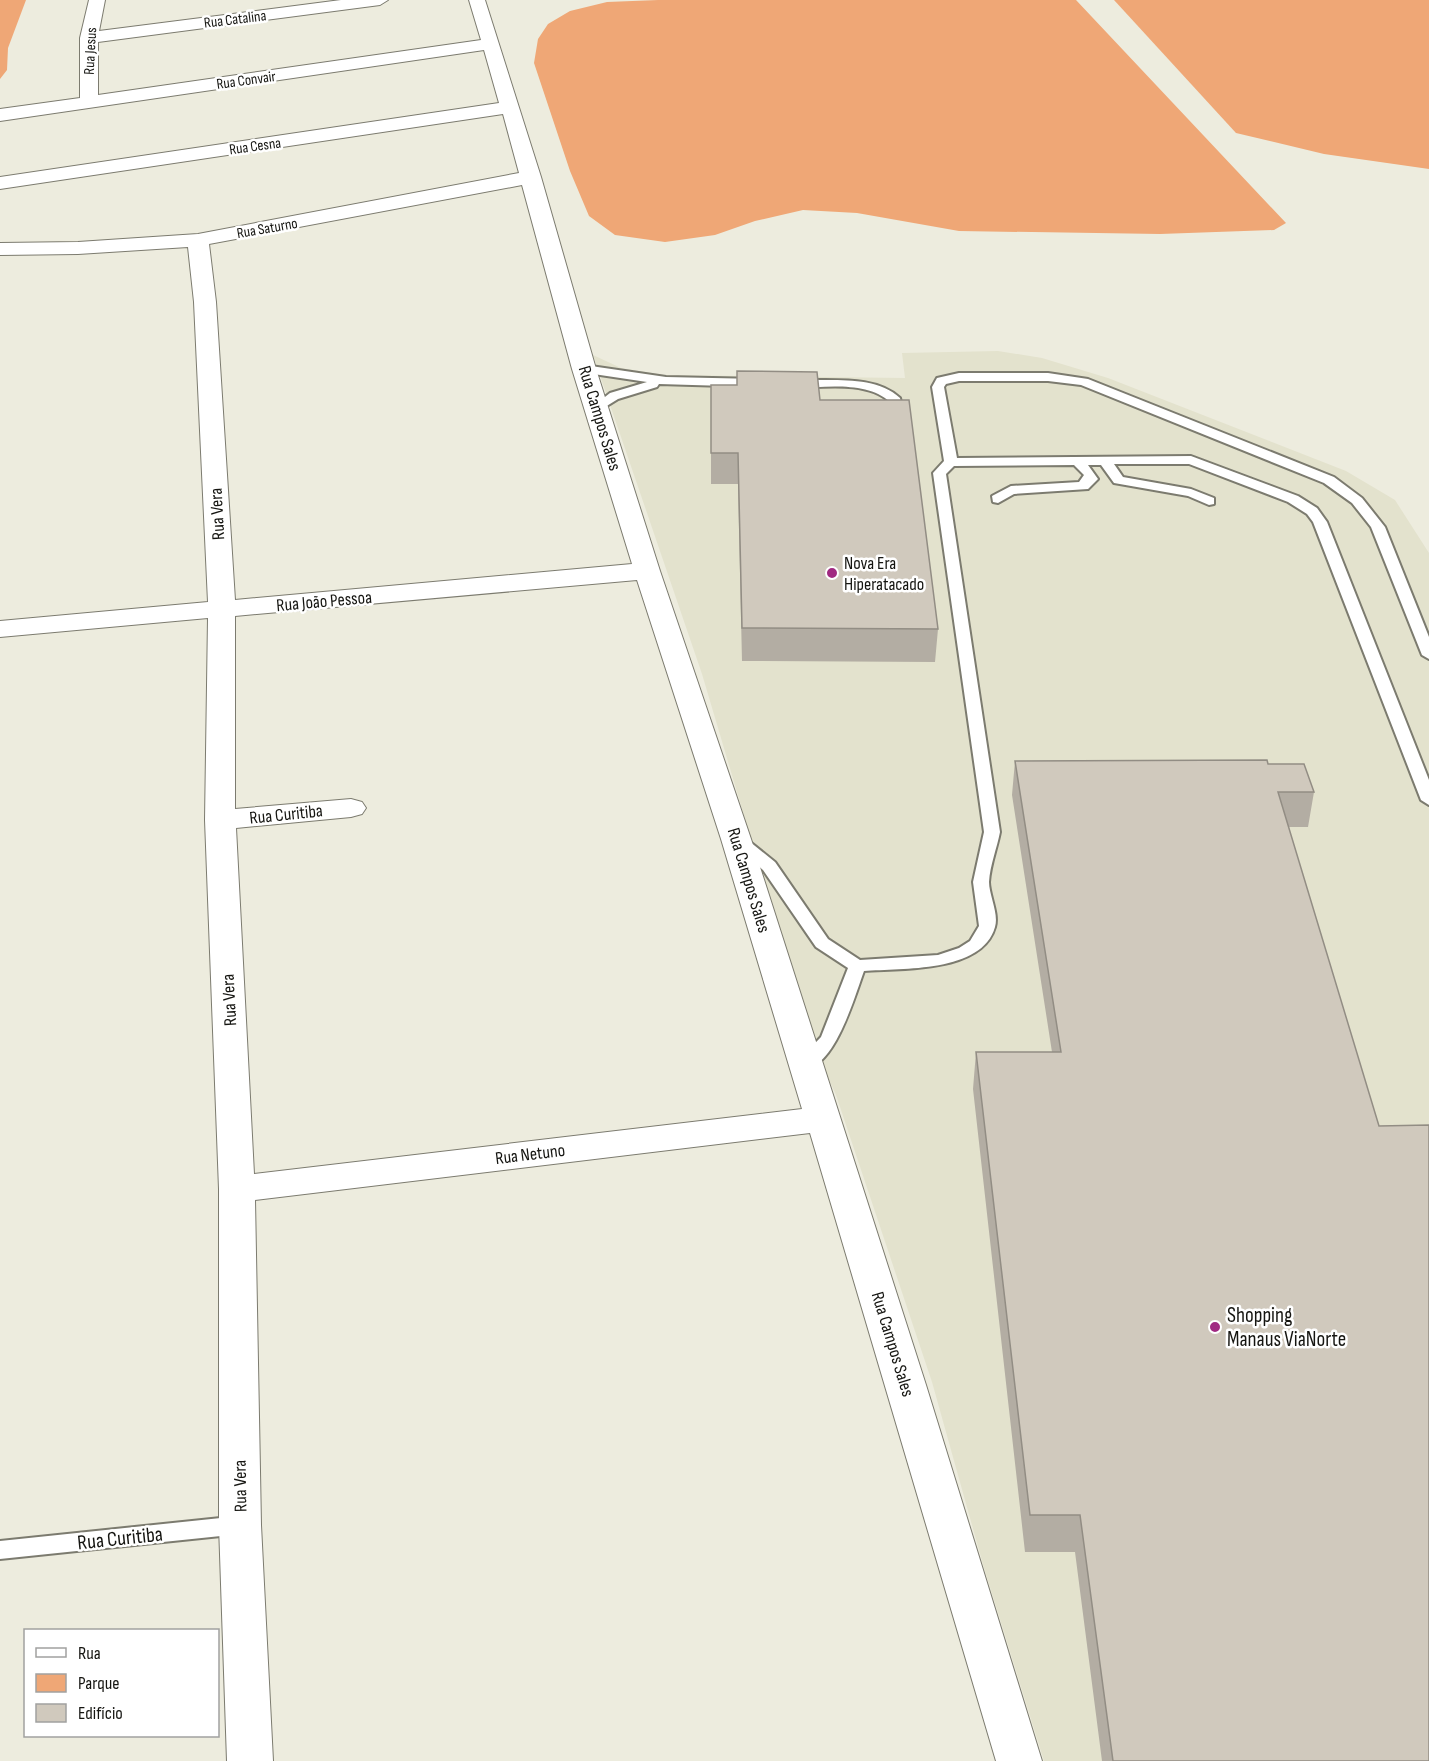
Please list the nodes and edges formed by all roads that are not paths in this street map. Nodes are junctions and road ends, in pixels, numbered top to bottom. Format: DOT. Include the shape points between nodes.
graph roads {
  1 [pos="97,0"];
  2 [pos="380,0"];
  3 [pos="477,0"];
  4 [pos="89,38"];
  5 [pos="491,44"];
  6 [pos="89,102"];
  7 [pos="510,106"];
  8 [pos="0,115"];
  9 [pos="531,177"];
  10 [pos="0,183"];
  11 [pos="198,240"];
  12 [pos="0,249"];
  13 [pos="584,369"];
  14 [pos="666,381"];
  15 [pos="597,408"];
  16 [pos="898,415"];
  17 [pos="1077,461"];
  18 [pos="1105,461"];
  19 [pos="951,462"];
  20 [pos="998,500"];
  21 [pos="1209,501"];
  22 [pos="647,571"];
  23 [pos="222,609"];
  24 [pos="0,629"];
  25 [pos="1429,655"];
  26 [pos="1429,800"];
  27 [pos="351,807"];
  28 [pos="220,820"];
  29 [pos="736,839"];
  30 [pos="857,966"];
  31 [pos="804,1064"];
  32 [pos="823,1119"];
  33 [pos="237,1189"];
  34 [pos="240,1525"];
  35 [pos="0,1550"];
  36 [pos="250,1761"];
  37 [pos="1019,1761"];
  1 -- 4 [label="street, Rua Jesus"];
  2 -- 4 [label="street, Rua Catalina"];
  3 -- 5 [label="street, Rua Campos Sales"];
  4 -- 6 [label="street, Rua Jesus"];
  5 -- 6 [label="street, Rua Convair"];
  5 -- 7 [label="street, Rua Campos Sales"];
  6 -- 8 [label="street, Rua Convair"];
  7 -- 9 [label="street, Rua Campos Sales"];
  7 -- 10 [label="street, Rua Cesna"];
  9 -- 11 [label="street, Rua Saturno"];
  9 -- 13 [label="street, Rua Campos Sales"];
  11 -- 12 [label="street, Rua Saturno"];
  11 -- 23 [label="street, Rua Vera"];
  13 -- 14 [label="lane"];
  13 -- 15 [label="street, Rua Campos Sales"];
  14 -- 15 [label="lane" via="626,391"];
  14 -- 16 [label="lane" via="871,388 897,402"];
  15 -- 22 [label="street, Rua Campos Sales"];
  17 -- 18 [label="lane"];
  17 -- 19 [label="lane"];
  17 -- 20 [label="lane" via="1090,474 1083,486 1011,490"];
  18 -- 21 [label="lane" via="1119,480 1191,493"];
  18 -- 26 [label="lane" via="1191,460 1293,499 1312,511 1320,522"];
  19 -- 25 [label="lane" via="938,387 941,381 959,377 1048,377 1096,385 1346,490 1378,527"];
  19 -- 30 [label="lane" via="939,473 992,832 981,882 987,926 976,945 953,957"];
  22 -- 23 [label="street, Rua João Pessoa"];
  22 -- 29 [label="street, Rua Campos Sales"];
  23 -- 24 [label="street, Rua João Pessoa"];
  23 -- 28 [label="street, Rua Vera"];
  27 -- 28 [label="street, Rua Curitiba"];
  28 -- 33 [label="street, Rua Vera"];
  29 -- 30 [label="lane" via="769,866 822,943"];
  29 -- 31 [label="street, Rua Campos Sales"];
  30 -- 31 [label="lane" via="829,1040"];
  31 -- 32 [label="street, Rua Campos Sales"];
  32 -- 33 [label="street, Rua Netuno"];
  32 -- 37 [label="street, Rua Campos Sales"];
  33 -- 34 [label="street, Rua Vera"];
  34 -- 35 [label="lane, Rua Curitiba"];
  34 -- 36 [label="street, Rua Vera"];
}
